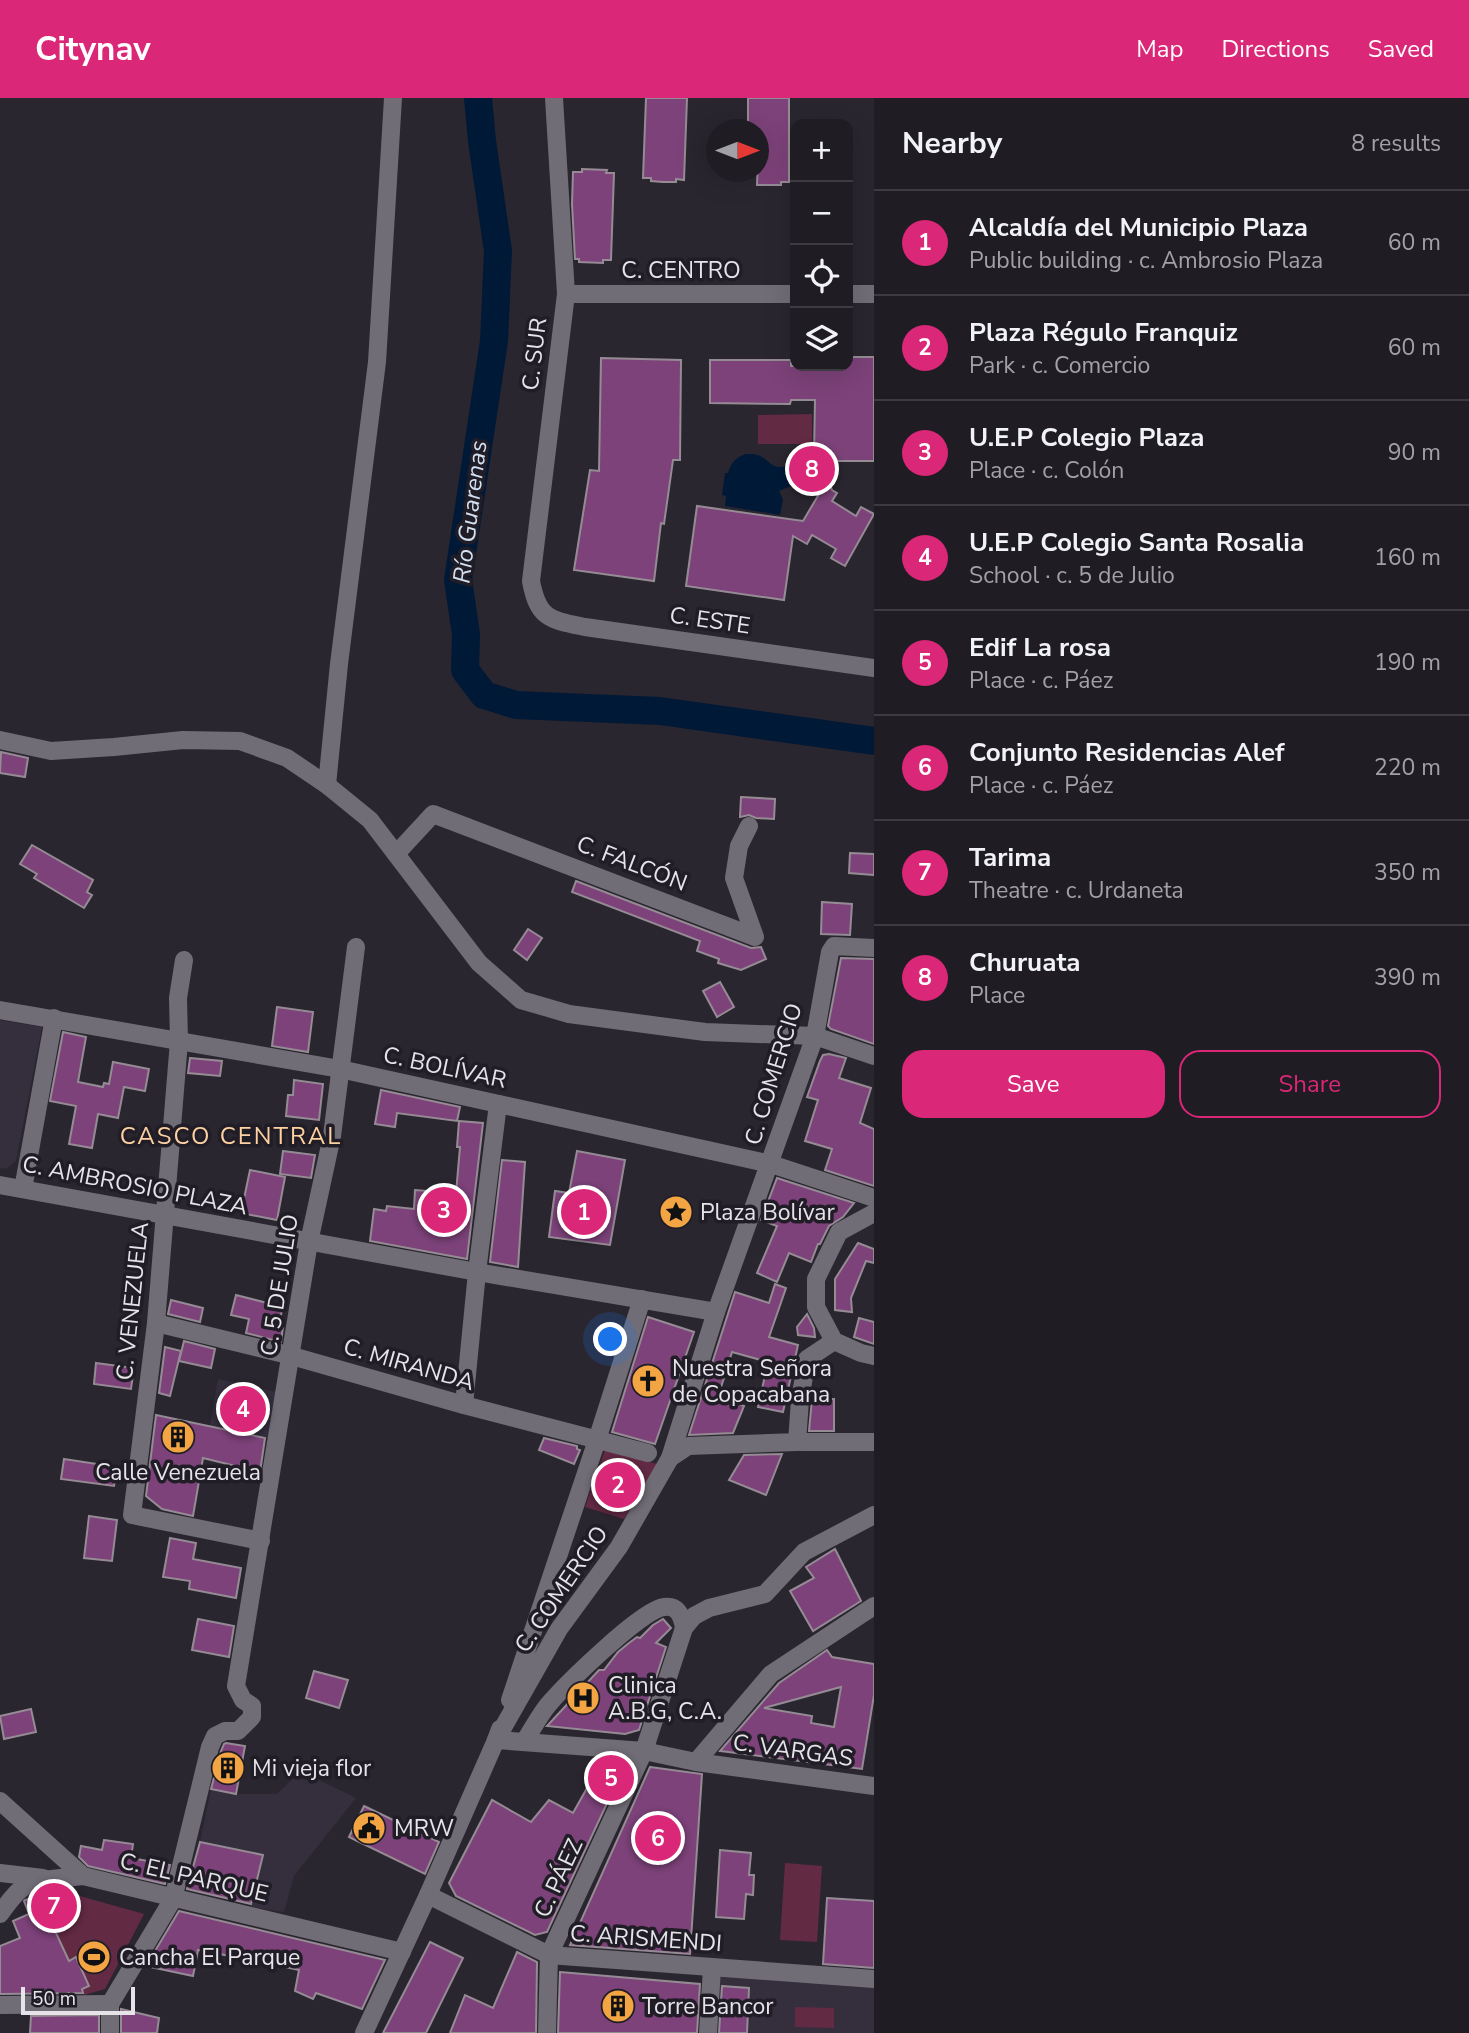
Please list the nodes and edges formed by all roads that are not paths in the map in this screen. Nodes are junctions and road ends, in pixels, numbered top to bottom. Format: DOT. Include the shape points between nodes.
graph roads {
  1 [pos="393,98"];
  2 [pos="554,98"];
  3 [pos="566,294"];
  4 [pos="790,294"];
  5 [pos="853,294"];
  6 [pos="874,294"];
  7 [pos="542,612"];
  8 [pos="874,668"];
  9 [pos="0,740"];
  10 [pos="327,785"];
  11 [pos="749,827"];
  12 [pos="396,854"];
  13 [pos="356,947"];
  14 [pos="874,948"];
  15 [pos="184,960"];
  16 [pos="0,1010"];
  17 [pos="54,1018"];
  18 [pos="816,1036"];
  19 [pos="179,1041"];
  20 [pos="874,1056"];
  21 [pos="340,1069"];
  22 [pos="498,1104"];
  23 [pos="771,1164"];
  24 [pos="0,1185"];
  25 [pos="23,1189"];
  26 [pos="874,1198"];
  27 [pos="874,1213"];
  28 [pos="165,1216"];
  29 [pos="309,1242"];
  30 [pos="477,1272"];
  31 [pos="642,1299"];
  32 [pos="716,1312"];
  33 [pos="156,1323"];
  34 [pos="834,1341"];
  35 [pos="292,1356"];
  36 [pos="874,1356"];
  37 [pos="464,1405"];
  38 [pos="597,1440"];
  39 [pos="797,1442"];
  40 [pos="874,1442"];
  41 [pos="648,1453"];
  42 [pos="670,1458"];
  43 [pos="874,1515"];
  44 [pos="261,1541"];
  45 [pos="874,1606"];
  46 [pos="684,1628"];
  47 [pos="496,1740"];
  48 [pos="524,1742"];
  49 [pos="644,1751"];
  50 [pos="696,1762"];
  51 [pos="874,1786"];
  52 [pos="0,1801"];
  53 [pos="0,1873"];
  54 [pos="83,1876"];
  55 [pos="54,1879"];
  56 [pos="428,1895"];
  57 [pos="173,1899"];
  58 [pos="0,1914"];
  59 [pos="402,1952"];
  60 [pos="548,1955"];
  61 [pos="712,1968"];
  62 [pos="874,1979"];
  63 [pos="110,2004"];
  64 [pos="0,2005"];
  65 [pos="110,2033"];
  66 [pos="364,2033"];
  67 [pos="547,2033"];
  68 [pos="708,2033"];
  1 -- 10 [label="street" via="377,362"];
  2 -- 3 [label="street, C. SUR"];
  3 -- 4 [label="street, C. CENTRO"];
  3 -- 7 [label="street, C. SUR" via="531,581"];
  5 -- 6 [label="street"];
  7 -- 8 [label="street, C. ESTE" via="585,627"];
  9 -- 10 [label="street" via="51,751 183,740 240,741 287,758"];
  10 -- 12 [label="street" via="370,820"];
  11 -- 12 [label="street, C. FALCÓN" via="739,846 734,878 755,936 433,814"];
  12 -- 18 [label="street" via="480,963 521,1000 569,1014 705,1032"];
  13 -- 21 [label="street, C. 5 DE JULIO"];
  14 -- 18 [label="street, C. COMERCIO" via="834,946 830,952"];
  15 -- 19 [label="street, C. VENEZUELA" via="178,998"];
  16 -- 17 [label="street, C. BOLÍVAR"];
  17 -- 19 [label="street, C. BOLÍVAR"];
  17 -- 25 [label="street"];
  18 -- 20 [label="street"];
  18 -- 23 [label="street, C. COMERCIO"];
  19 -- 21 [label="street, C. BOLÍVAR"];
  19 -- 28 [label="street, C. VENEZUELA"];
  21 -- 22 [label="street, C. BOLÍVAR"];
  21 -- 29 [label="street, C. 5 DE JULIO"];
  22 -- 23 [label="street, C. BOLÍVAR"];
  22 -- 30 [label="street"];
  23 -- 26 [label="street, C. BOLÍVAR"];
  23 -- 32 [label="street, C. COMERCIO"];
  24 -- 25 [label="street, C. AMBROSIO PLAZA"];
  25 -- 28 [label="street, C. AMBROSIO PLAZA"];
  27 -- 34 [label="street" via="839,1232 816,1279 816,1307"];
  28 -- 29 [label="street, C. AMBROSIO PLAZA"];
  28 -- 33 [label="street, C. VENEZUELA"];
  29 -- 30 [label="street, C. AMBROSIO PLAZA"];
  29 -- 35 [label="street, C. 5 DE JULIO"];
  30 -- 31 [label="street, C. AMBROSIO PLAZA"];
  30 -- 37 [label="street"];
  31 -- 32 [label="street, C. AMBROSIO PLAZA"];
  31 -- 38 [label="street"];
  32 -- 42 [label="street, C. COMERCIO"];
  33 -- 35 [label="street, C. MIRANDA"];
  33 -- 44 [label="street, C. VENEZUELA" via="132,1515"];
  34 -- 36 [label="street"];
  34 -- 39 [label="street" via="807,1359"];
  35 -- 37 [label="street, C. MIRANDA"];
  35 -- 44 [label="street, C. 5 DE JULIO"];
  37 -- 38 [label="street, C. MIRANDA"];
  38 -- 41 [label="street, C. MIRANDA"];
  38 -- 47 [label="street"];
  39 -- 40 [label="street"];
  39 -- 42 [label="street" via="688,1446"];
  42 -- 47 [label="street, C. COMERCIO" via="619,1547 559,1629"];
  43 -- 46 [label="street" via="804,1552 765,1594 709,1608"];
  44 -- 57 [label="street, C. 5 DE JULIO" via="236,1686 252,1706 252,1717 238,1731 215,1736 210,1747"];
  45 -- 50 [label="street" via="771,1674"];
  46 -- 48 [label="street" via="679,1613 662,1606 636,1622 568,1683"];
  46 -- 49 [label="street, C. PÁEZ"];
  47 -- 48 [label="street, C. VARGAS"];
  47 -- 56 [label="street, C. COMERCIO"];
  48 -- 49 [label="street, C. VARGAS"];
  49 -- 50 [label="street, C. VARGAS"];
  49 -- 60 [label="street, C. PÁEZ"];
  50 -- 51 [label="street, C. VARGAS"];
  52 -- 54 [label="street, C. EL PARQUE"];
  53 -- 55 [label="street"];
  54 -- 55 [label="street"];
  54 -- 57 [label="street, C. EL PARQUE"];
  55 -- 58 [label="street" via="26,1886"];
  56 -- 59 [label="street, C. COMERCIO"];
  56 -- 60 [label="street, C. ARISMENDI"];
  57 -- 59 [label="street, C. EL PARQUE"];
  57 -- 63 [label="street"];
  59 -- 66 [label="street, C. COMERCIO"];
  60 -- 61 [label="street, C. ARISMENDI"];
  60 -- 67 [label="street, C. PÁEZ"];
  61 -- 62 [label="street, C. ARISMENDI"];
  61 -- 68 [label="street"];
  63 -- 64 [label="street"];
  63 -- 65 [label="street"];
}
